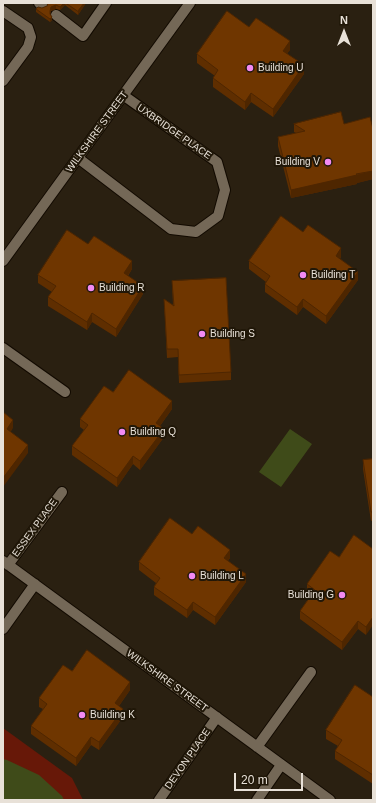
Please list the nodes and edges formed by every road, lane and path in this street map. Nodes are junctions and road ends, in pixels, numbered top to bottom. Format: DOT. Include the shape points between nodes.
graph roads {
  1 [pos="106,3"];
  2 [pos="190,3"];
  3 [pos="3,11"];
  4 [pos="56,15"];
  5 [pos="3,81"];
  6 [pos="123,96"];
  7 [pos="78,158"];
  8 [pos="3,261"];
  9 [pos="3,348"];
  10 [pos="64,392"];
  11 [pos="62,492"];
  12 [pos="6,563"];
  13 [pos="35,584"];
  14 [pos="3,629"];
  15 [pos="311,672"];
  16 [pos="217,717"];
  17 [pos="257,747"];
  18 [pos="281,765"];
  19 [pos="159,800"];
  20 [pos="257,800"];
  21 [pos="330,800"];
  1 -- 4 [label="street" via="82,36"];
  2 -- 6 [label="street, WILKSHIRE STREET"];
  3 -- 5 [label="street" via="28,28 31,37 28,47"];
  6 -- 7 [label="street, WILKSHIRE STREET"];
  6 -- 7 [label="street, UXBRIDGE PLACE" via="217,162 225,190 218,216 196,232 171,229"];
  7 -- 8 [label="street, WILKSHIRE STREET"];
  9 -- 10 [label="street"];
  11 -- 12 [label="street, ESSEX PLACE"];
  12 -- 13 [label="street, WILKSHIRE STREET"];
  13 -- 14 [label="street"];
  13 -- 16 [label="street, WILKSHIRE STREET"];
  15 -- 17 [label="street"];
  16 -- 17 [label="street, WILKSHIRE STREET"];
  16 -- 19 [label="street, DEVON PLACE"];
  17 -- 18 [label="street, WILKSHIRE STREET"];
  18 -- 20 [label="street"];
  18 -- 21 [label="street, WILKSHIRE STREET"];
}
